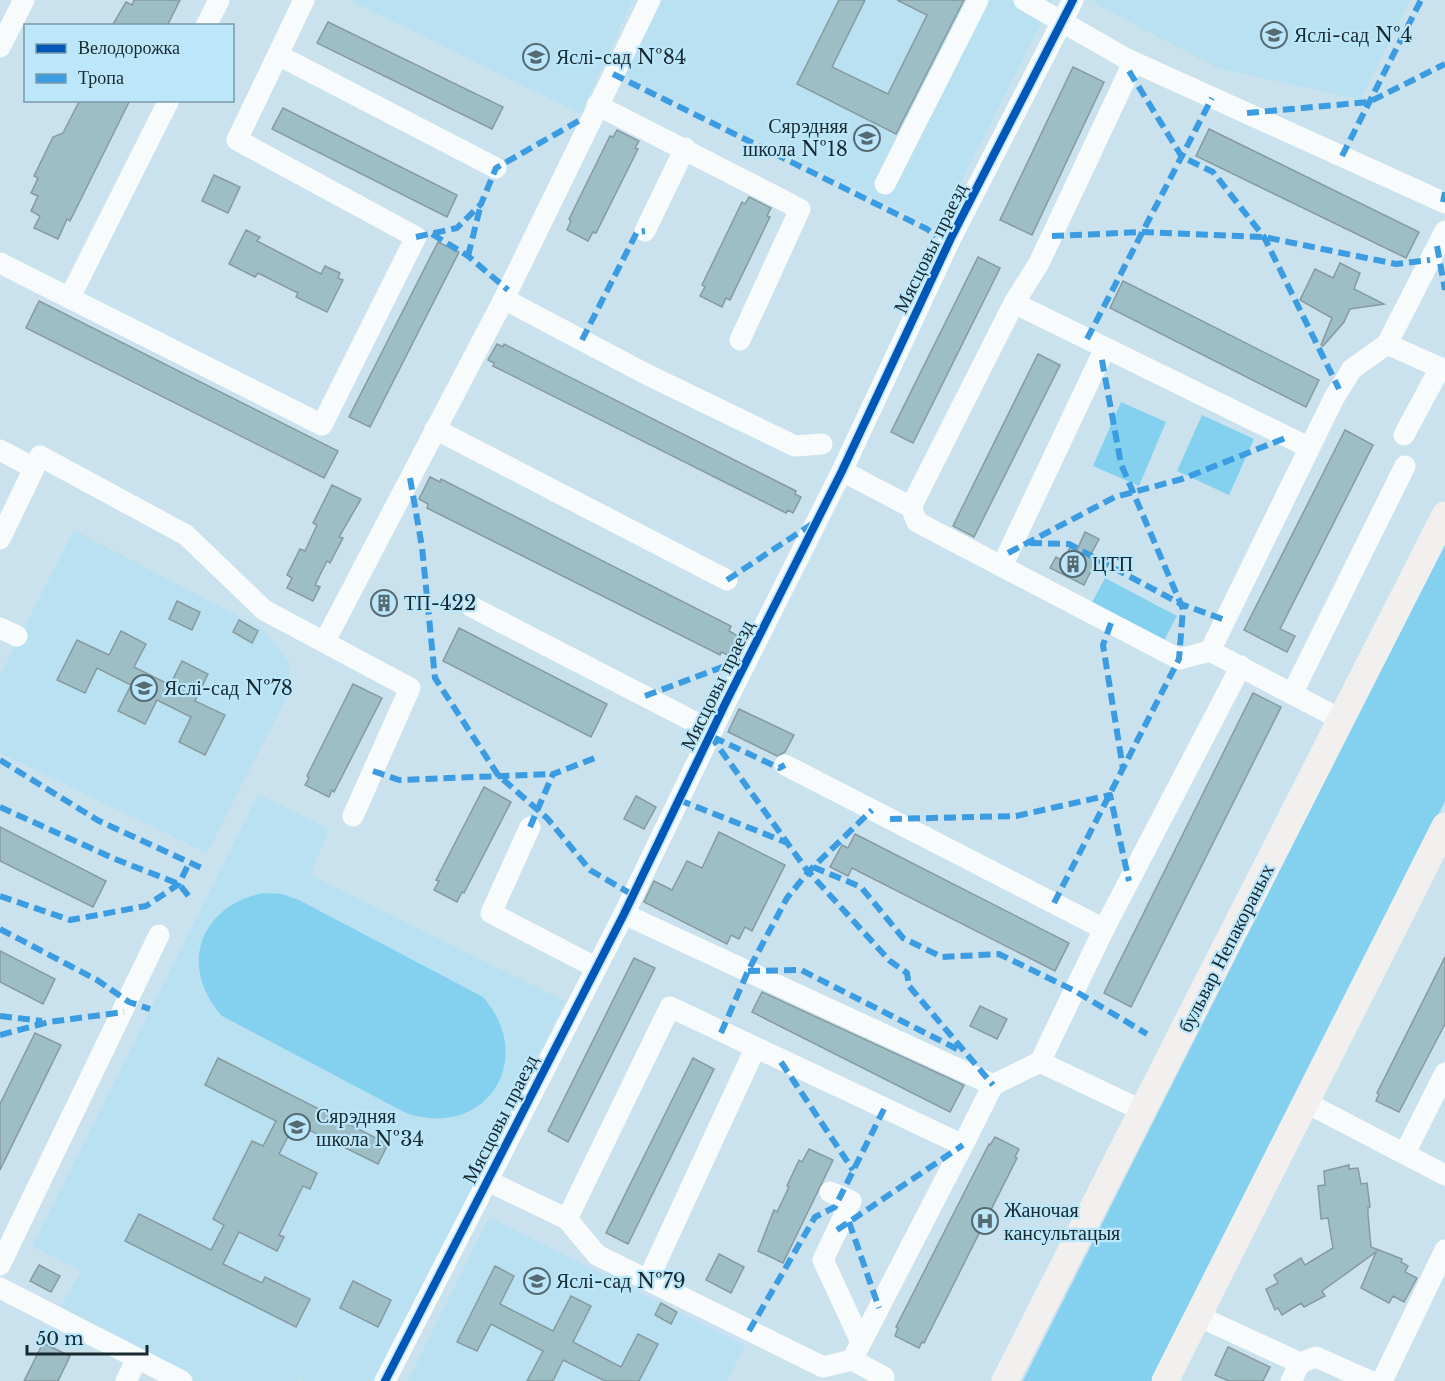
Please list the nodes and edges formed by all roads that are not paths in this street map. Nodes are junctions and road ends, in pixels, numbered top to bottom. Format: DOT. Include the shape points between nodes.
graph roads {
  1 [pos="24,0"];
  2 [pos="219,0"];
  3 [pos="304,0"];
  4 [pos="650,0"];
  5 [pos="978,0"];
  6 [pos="1024,0"];
  7 [pos="1072,0"];
  8 [pos="1062,21"];
  9 [pos="207,24"];
  10 [pos="0,47"];
  11 [pos="278,55"];
  12 [pos="1125,58"];
  13 [pos="168,102"];
  14 [pos="597,105"];
  15 [pos="685,148"];
  16 [pos="496,168"];
  17 [pos="885,184"];
  18 [pos="1445,203"];
  19 [pos="645,231"];
  20 [pos="1445,231"];
  21 [pos="0,263"];
  22 [pos="70,297"];
  23 [pos="504,299"];
  24 [pos="1014,303"];
  25 [pos="740,340"];
  26 [pos="1387,344"];
  27 [pos="1105,348"];
  28 [pos="1443,369"];
  29 [pos="435,429"];
  30 [pos="1404,435"];
  31 [pos="822,444"];
  32 [pos="1308,447"];
  33 [pos="0,450"];
  34 [pos="1405,466"];
  35 [pos="34,468"];
  36 [pos="842,471"];
  37 [pos="910,507"];
  38 [pos="1445,515"];
  39 [pos="2,530"];
  40 [pos="1002,566"];
  41 [pos="727,580"];
  42 [pos="472,607"];
  43 [pos="325,641"];
  44 [pos="1210,651"];
  45 [pos="1241,666"];
  46 [pos="1292,694"];
  47 [pos="1342,720"];
  48 [pos="712,731"];
  49 [pos="785,765"];
  50 [pos="352,816"];
  51 [pos="1445,826"];
  52 [pos="530,827"];
  53 [pos="624,914"];
  54 [pos="1104,929"];
  55 [pos="159,935"];
  56 [pos="595,967"];
  57 [pos="755,1049"];
  58 [pos="1040,1062"];
  59 [pos="1445,1073"];
  60 [pos="993,1085"];
  61 [pos="1305,1101"];
  62 [pos="1143,1111"];
  63 [pos="963,1145"];
  64 [pos="1405,1153"];
  65 [pos="1445,1175"];
  66 [pos="488,1181"];
  67 [pos="830,1192"];
  68 [pos="567,1219"];
  69 [pos="1445,1250"];
  70 [pos="0,1265"];
  71 [pos="648,1280"];
  72 [pos="0,1288"];
  73 [pos="1198,1316"];
  74 [pos="857,1351"];
  75 [pos="137,1359"];
  76 [pos="1295,1372"];
  77 [pos="886,1380"];
  78 [pos="126,1381"];
  79 [pos="182,1381"];
  80 [pos="385,1381"];
  81 [pos="1005,1381"];
  82 [pos="1165,1381"];
  83 [pos="1370,1381"];
  84 [pos="1382,1381"];
  1 -- 10 [label="street"];
  2 -- 9 [label="street"];
  3 -- 11 [label="street"];
  4 -- 14 [label="street"];
  5 -- 17 [label="street"];
  6 -- 8 [label="street"];
  7 -- 8 [label="street, Мясцовы праезд"];
  8 -- 12 [label="street"];
  8 -- 36 [label="street, Мясцовы праезд" via="951,238"];
  11 -- 16 [label="street"];
  11 -- 22 [label="street" via="237,140 416,237 322,425"];
  12 -- 18 [label="street"];
  12 -- 24 [label="street" via="1133,63 1039,263"];
  13 -- 22 [label="street"];
  14 -- 15 [label="street"];
  14 -- 23 [label="street"];
  15 -- 19 [label="street"];
  15 -- 25 [label="street" via="800,209"];
  20 -- 26 [label="street"];
  21 -- 22 [label="street"];
  23 -- 29 [label="street"];
  23 -- 31 [label="street" via="795,446"];
  24 -- 27 [label="street"];
  24 -- 37 [label="street"];
  26 -- 28 [label="street"];
  26 -- 32 [label="street" via="1352,369"];
  27 -- 32 [label="street"];
  27 -- 40 [label="street"];
  28 -- 30 [label="street"];
  29 -- 41 [label="street"];
  29 -- 43 [label="street"];
  32 -- 44 [label="street"];
  33 -- 35 [label="street"];
  34 -- 46 [label="street"];
  35 -- 39 [label="street"];
  35 -- 43 [label="street" via="40,456 186,536 264,610"];
  36 -- 37 [label="street"];
  36 -- 48 [label="street, Мясцовы праезд"];
  37 -- 40 [label="street" via="917,522"];
  38 -- 47 [label="main road, бульвар Непакораных"];
  40 -- 44 [label="street" via="1179,659"];
  42 -- 48 [label="street"];
  43 -- 50 [label="street" via="410,688"];
  44 -- 45 [label="street"];
  45 -- 46 [label="street"];
  45 -- 54 [label="street"];
  46 -- 47 [label="street"];
  47 -- 62 [label="main road, бульвар Непакораных"];
  48 -- 53 [label="street, Мясцовы праезд"];
  49 -- 54 [label="street"];
  51 -- 61 [label="main road"];
  52 -- 56 [label="street" via="491,913"];
  53 -- 56 [label="street, Мясцовы праезд"];
  53 -- 60 [label="street"];
  54 -- 58 [label="street"];
  55 -- 70 [label="street"];
  56 -- 66 [label="street, Мясцовы праезд"];
  57 -- 63 [label="street"];
  57 -- 68 [label="street" via="670,1007"];
  57 -- 71 [label="street"];
  58 -- 60 [label="street"];
  58 -- 62 [label="street"];
  59 -- 64 [label="street"];
  60 -- 63 [label="street"];
  61 -- 64 [label="street"];
  61 -- 73 [label="main road"];
  62 -- 81 [label="main road, бульвар Непакораных"];
  63 -- 74 [label="street"];
  64 -- 65 [label="street"];
  66 -- 68 [label="street"];
  66 -- 80 [label="street, Мясцовы праезд"];
  67 -- 74 [label="street" via="851,1201 823,1260"];
  68 -- 71 [label="street" via="597,1255"];
  69 -- 84 [label="street"];
  71 -- 74 [label="street" via="823,1367"];
  72 -- 75 [label="street"];
  73 -- 76 [label="street"];
  73 -- 82 [label="main road"];
  74 -- 77 [label="street"];
  75 -- 78 [label="street"];
  75 -- 79 [label="street"];
  76 -- 83 [label="street" via="1316,1357"];
}
